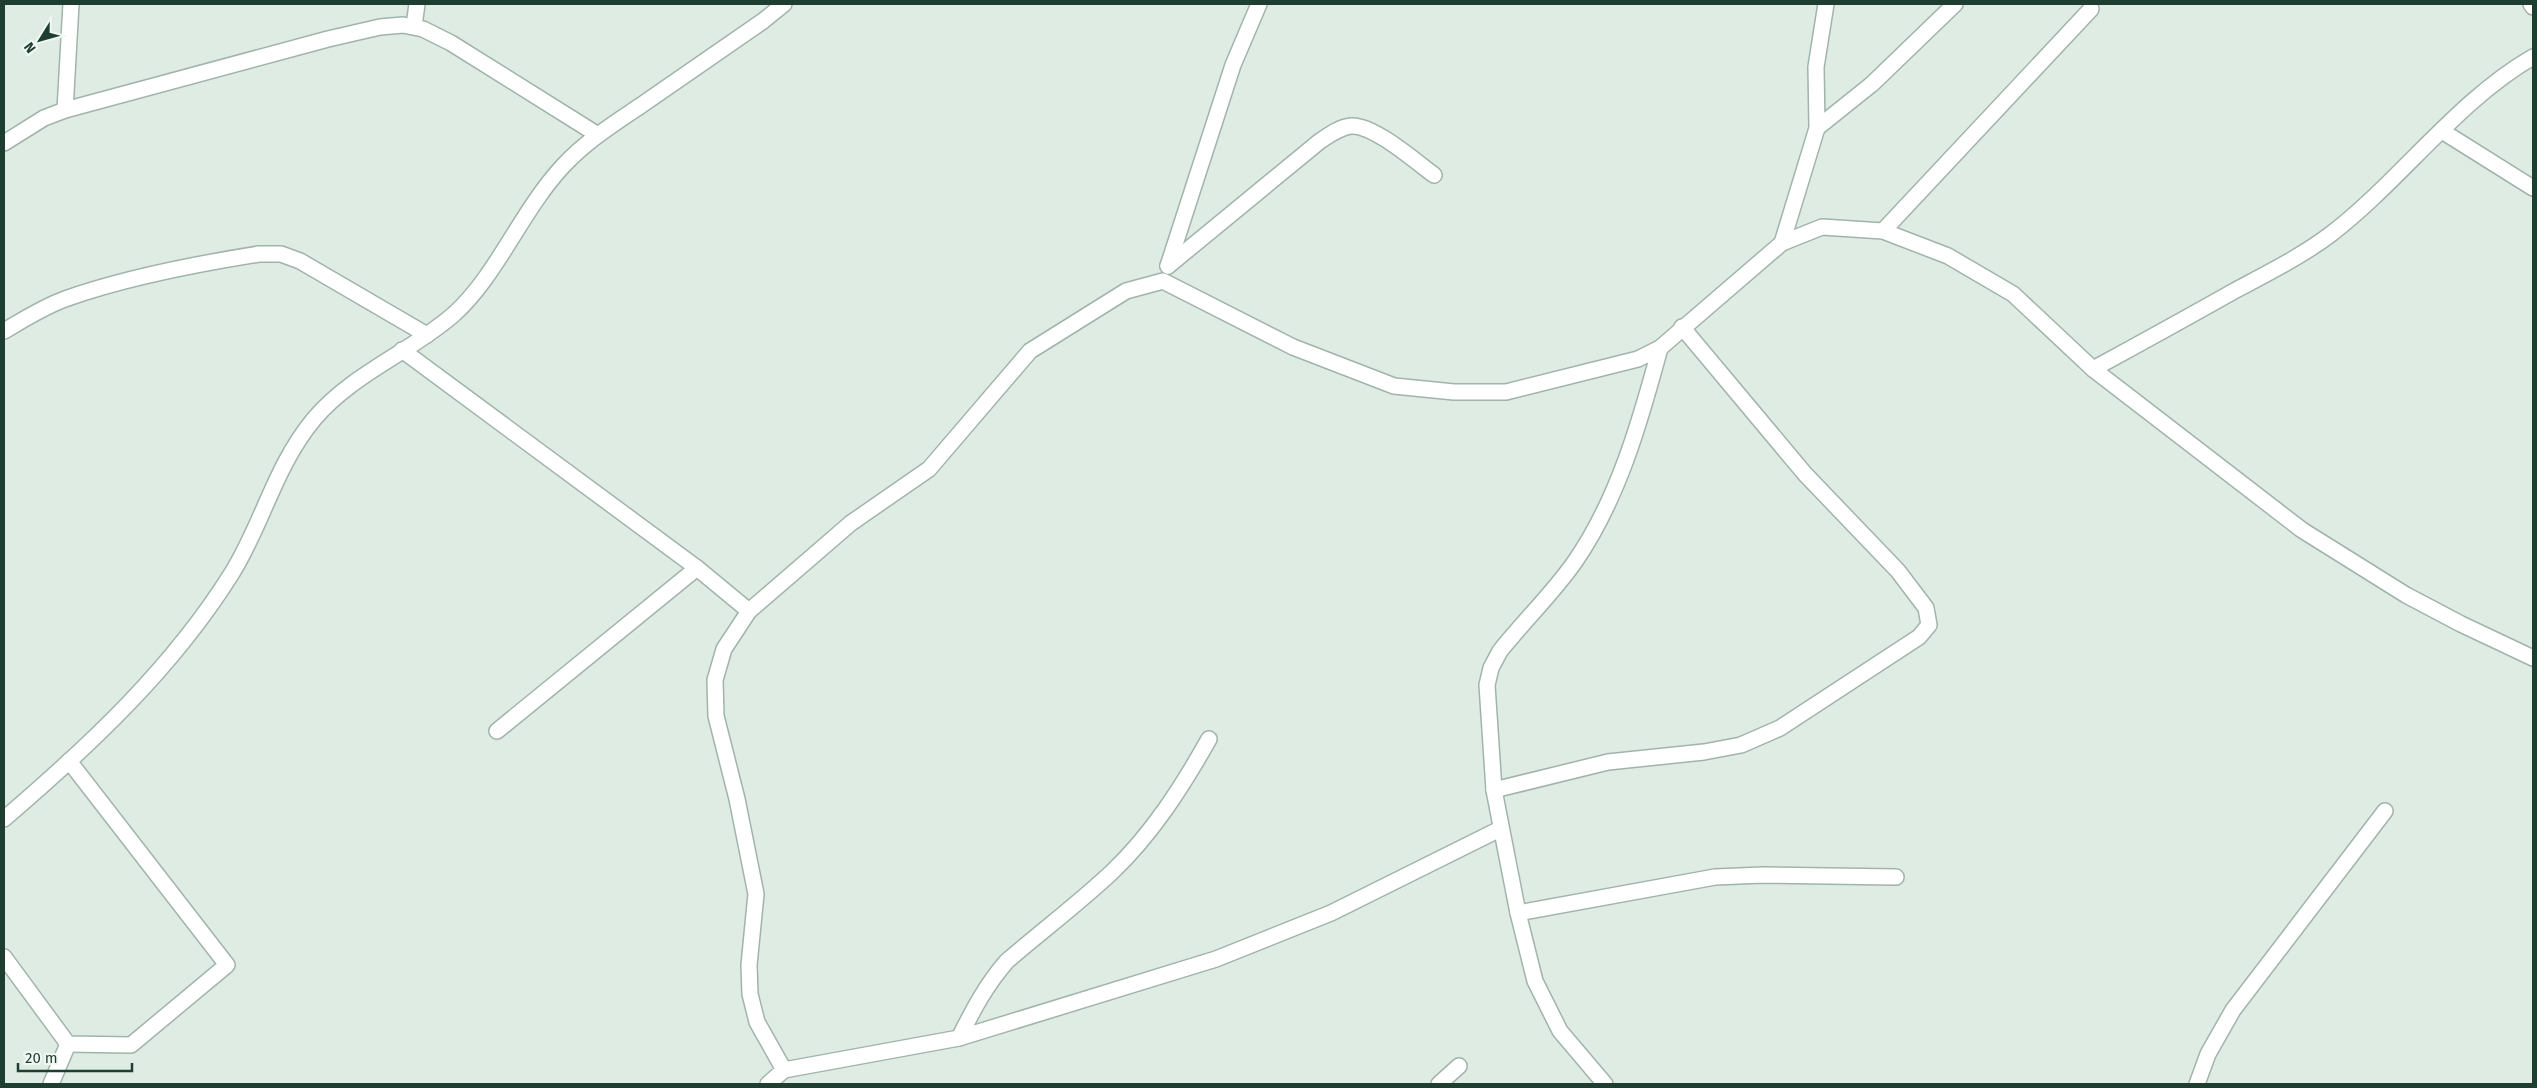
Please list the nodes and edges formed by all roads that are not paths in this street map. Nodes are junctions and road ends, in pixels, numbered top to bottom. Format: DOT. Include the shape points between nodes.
graph roads {
  1 [pos="70,4"];
  2 [pos="417,4"];
  3 [pos="784,4"];
  4 [pos="1259,4"];
  5 [pos="1826,4"];
  6 [pos="1956,4"];
  7 [pos="2531,4"];
  8 [pos="2533,7"];
  9 [pos="2091,9"];
  10 [pos="414,26"];
  11 [pos="2533,57"];
  12 [pos="65,110"];
  13 [pos="1817,128"];
  14 [pos="2442,131"];
  15 [pos="598,136"];
  16 [pos="4,143"];
  17 [pos="1434,175"];
  18 [pos="2533,188"];
  19 [pos="1883,231"];
  20 [pos="1782,243"];
  21 [pos="1168,266"];
  22 [pos="1163,281"];
  23 [pos="1682,327"];
  24 [pos="4,331"];
  25 [pos="427,335"];
  26 [pos="1660,348"];
  27 [pos="402,350"];
  28 [pos="2093,369"];
  29 [pos="697,568"];
  30 [pos="748,611"];
  31 [pos="2533,658"];
  32 [pos="497,731"];
  33 [pos="1208,739"];
  34 [pos="70,761"];
  35 [pos="1494,790"];
  36 [pos="2385,811"];
  37 [pos="4,819"];
  38 [pos="1500,830"];
  39 [pos="1896,877"];
  40 [pos="1518,913"];
  41 [pos="4,957"];
  42 [pos="959,1038"];
  43 [pos="68,1044"];
  44 [pos="1458,1066"];
  45 [pos="784,1070"];
  46 [pos="51,1084"];
  47 [pos="768,1084"];
  48 [pos="1439,1084"];
  49 [pos="1605,1084"];
  50 [pos="2197,1084"];
  1 -- 12 [label="street"];
  2 -- 10 [label="street"];
  3 -- 15 [label="street"];
  4 -- 21 [label="street" via="1233,65"];
  5 -- 13 [label="street" via="1816,67"];
  6 -- 13 [label="street" via="1872,84"];
  7 -- 8 [label="street"];
  9 -- 19 [label="street"];
  10 -- 12 [label="street" via="380,27 328,39"];
  10 -- 15 [label="street" via="451,43"];
  11 -- 14 [label="street" via="2516,67"];
  12 -- 16 [label="street" via="44,118"];
  13 -- 20 [label="street"];
  14 -- 18 [label="street"];
  14 -- 28 [label="street" via="2370,202 2330,235 2287,263"];
  15 -- 25 [label="street" via="564,164 535,198 476,291"];
  17 -- 21 [label="street" via="1363,128 1351,126 1335,131"];
  19 -- 20 [label="street" via="1822,227"];
  19 -- 28 [label="street" via="1948,256 2013,294"];
  20 -- 23 [label="street"];
  21 -- 22 [label="street"];
  22 -- 26 [label="street" via="1293,346 1394,386 1454,392 1506,392 1638,359"];
  22 -- 30 [label="street" via="1126,291 1030,352 929,469 851,523"];
  23 -- 26 [label="street"];
  23 -- 35 [label="street" via="1805,474 1898,571 1926,608 1929,625 1919,637 1816,706 1780,728 1741,744 1704,752 1608,762"];
  24 -- 25 [label="street" via="64,300 104,287 258,254 281,254 300,261"];
  25 -- 27 [label="street"];
  26 -- 35 [label="street" via="1639,427 1598,523 1573,565 1519,626 1492,668 1488,685"];
  27 -- 29 [label="street"];
  27 -- 34 [label="street" via="360,378 315,418 282,466 235,569 206,615 108,726"];
  28 -- 31 [label="street" via="2302,530 2406,595"];
  29 -- 30 [label="street"];
  29 -- 32 [label="street"];
  30 -- 45 [label="street" via="724,649 715,680 716,716 756,894 749,965 750,994 757,1022"];
  33 -- 42 [label="street" via="1179,792 1132,851 1112,872 1007,961 979,997"];
  34 -- 37 [label="street"];
  34 -- 43 [label="street" via="227,965 131,1045"];
  35 -- 38 [label="street"];
  36 -- 50 [label="street" via="2233,1010 2208,1054"];
  38 -- 40 [label="street"];
  38 -- 42 [label="street" via="1331,913 1216,959"];
  39 -- 40 [label="street" via="1715,877"];
  40 -- 49 [label="street" via="1535,981 1560,1031"];
  41 -- 43 [label="street"];
  42 -- 45 [label="street"];
  43 -- 46 [label="street"];
  44 -- 48 [label="street"];
  45 -- 47 [label="street"];
}
